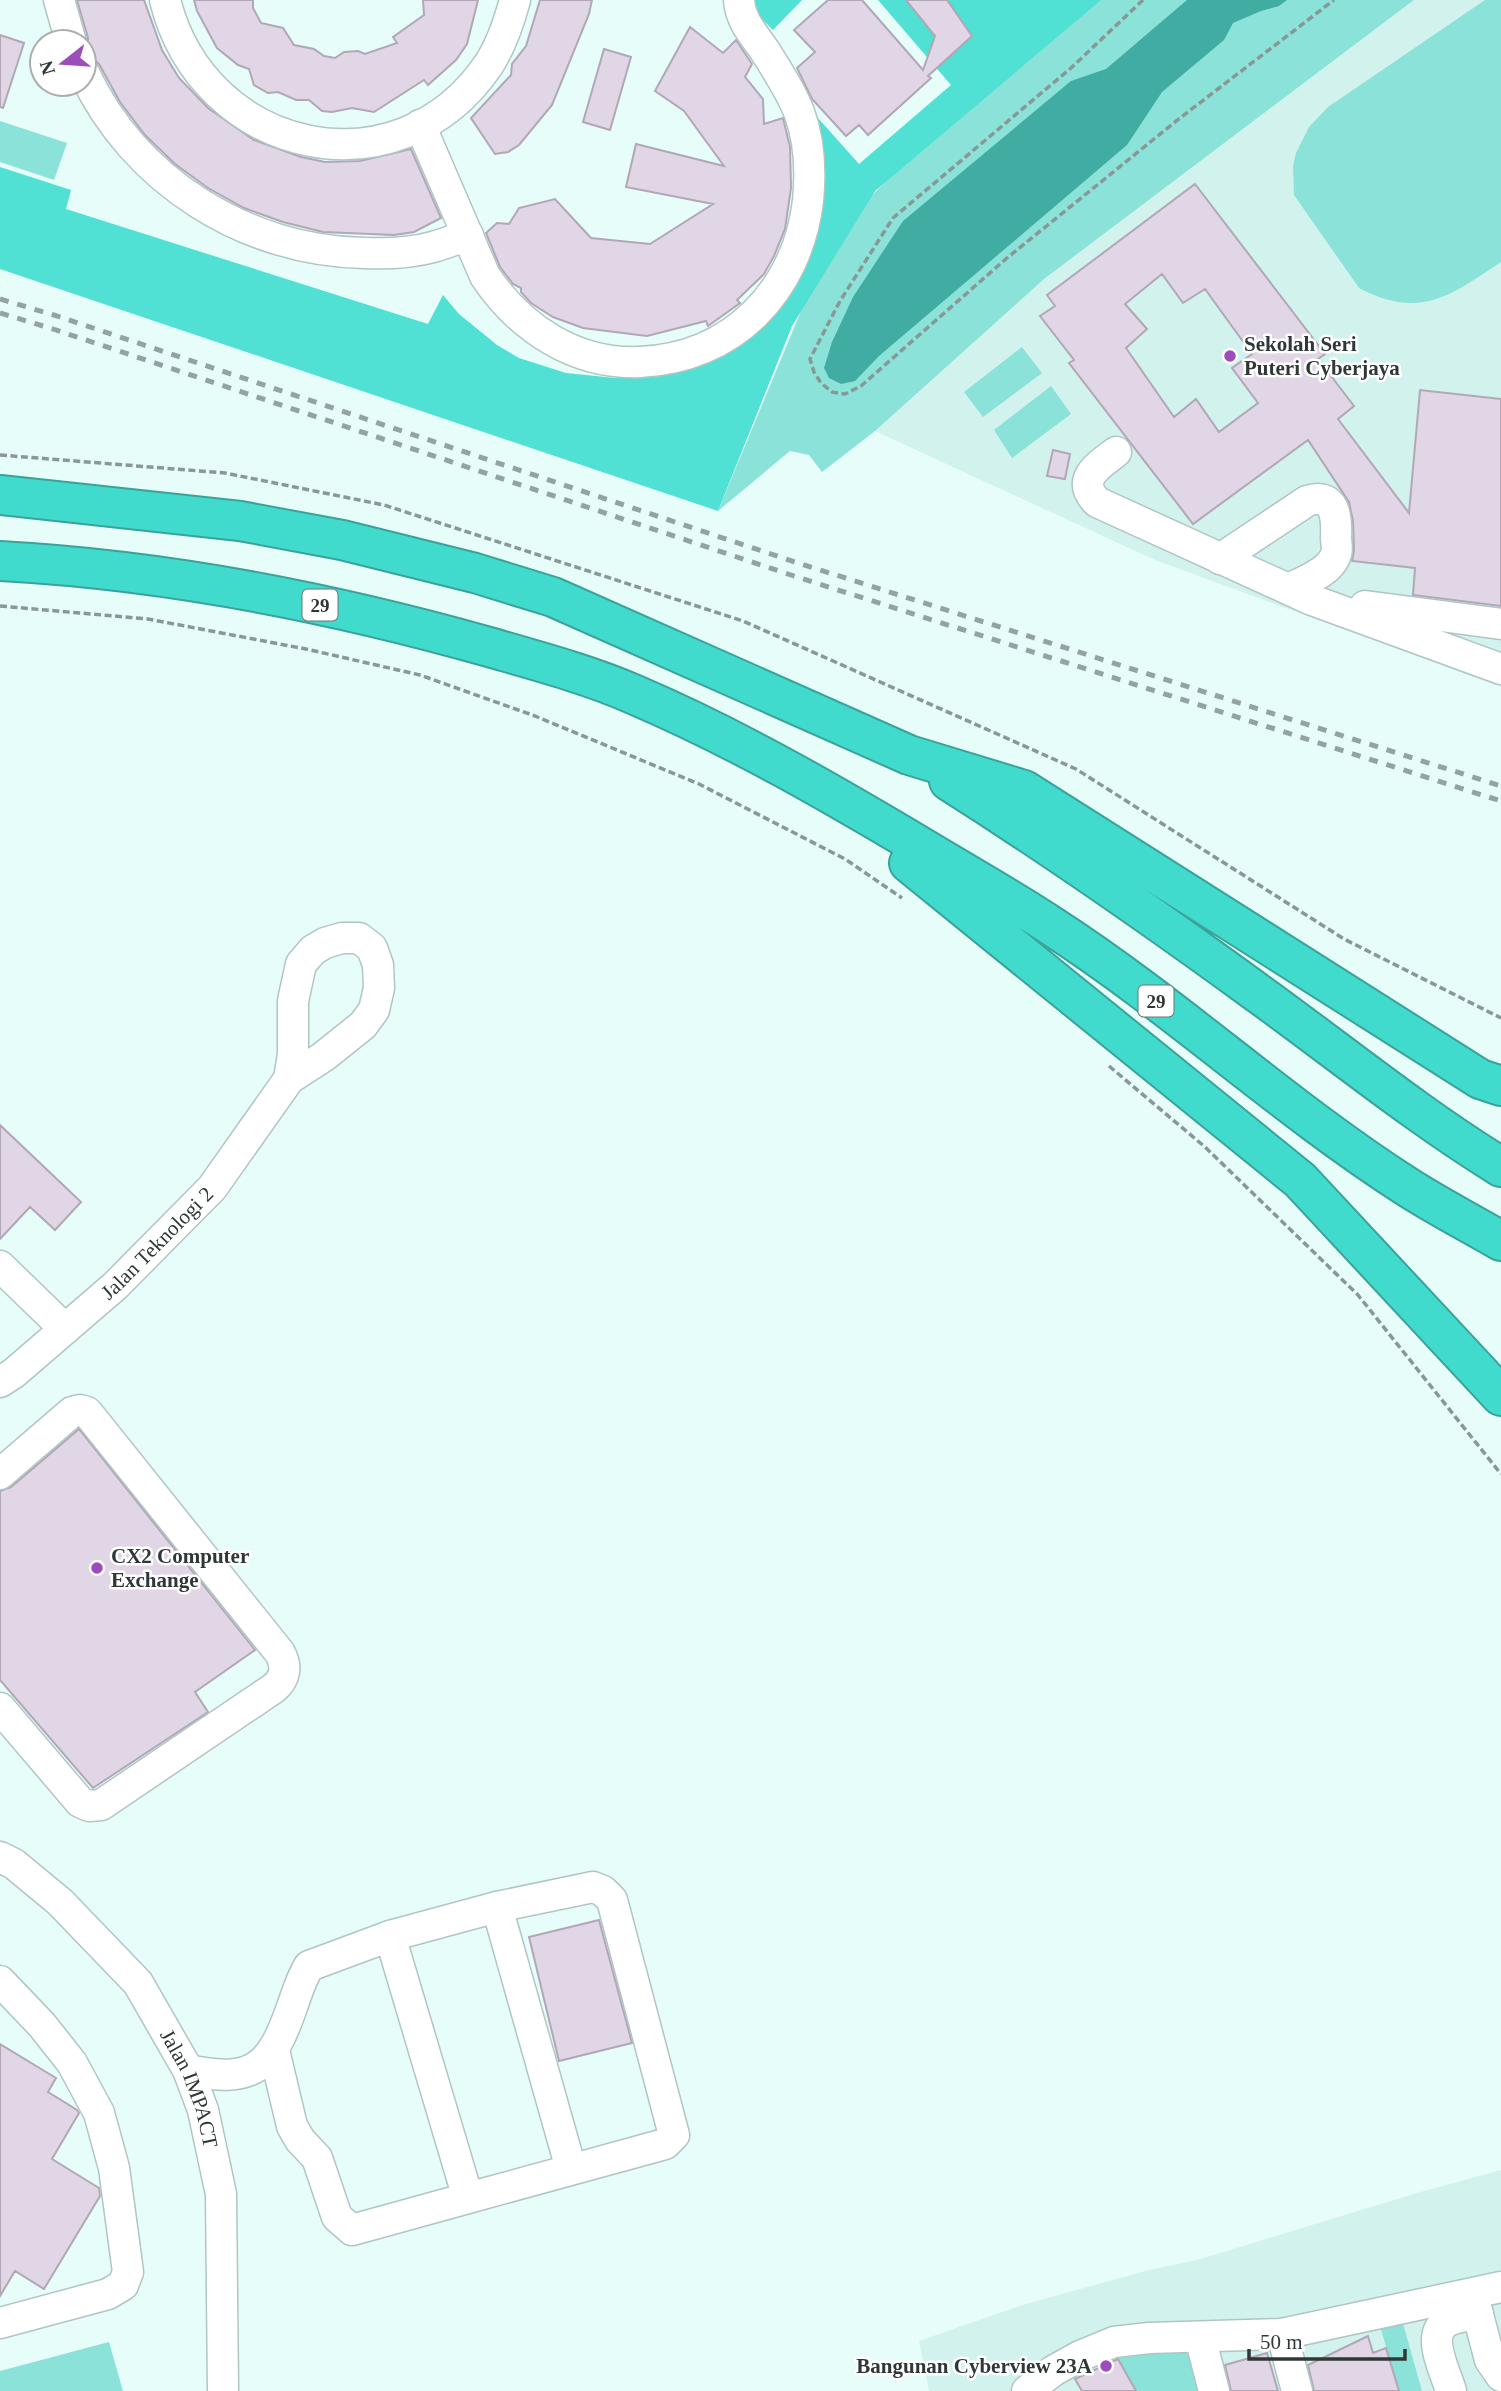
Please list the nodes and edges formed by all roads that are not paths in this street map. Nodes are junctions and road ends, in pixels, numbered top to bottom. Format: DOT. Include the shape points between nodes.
graph roads {
  1 [pos="59,0"];
  2 [pos="165,0"];
  3 [pos="515,0"];
  4 [pos="739,0"];
  5 [pos="67,28"];
  6 [pos="98,96"];
  7 [pos="420,125"];
  8 [pos="468,234"];
  9 [pos="1116,452"];
  10 [pos="0,495"];
  11 [pos="1220,559"];
  12 [pos="0,561"];
  13 [pos="1300,594"];
  14 [pos="1501,624"];
  15 [pos="1501,669"];
  16 [pos="909,755"];
  17 [pos="802,776"];
  18 [pos="289,1079"];
  19 [pos="1501,1086"];
  20 [pos="1501,1167"];
  21 [pos="1501,1241"];
  22 [pos="0,1266"];
  23 [pos="65,1329"];
  24 [pos="0,1382"];
  25 [pos="1501,1396"];
  26 [pos="0,1474"];
  27 [pos="0,1708"];
  28 [pos="0,1857"];
  29 [pos="497,1907"];
  30 [pos="390,1936"];
  31 [pos="0,1981"];
  32 [pos="274,2050"];
  33 [pos="188,2070"];
  34 [pos="571,2169"];
  35 [pos="468,2198"];
  36 [pos="1487,2310"];
  37 [pos="0,2323"];
  38 [pos="1282,2334"];
  39 [pos="1200,2337"];
  40 [pos="1501,2376"];
  41 [pos="223,2391"];
  42 [pos="1027,2391"];
  43 [pos="1214,2391"];
  44 [pos="1297,2391"];
  45 [pos="1451,2391"];
  1 -- 5 [label="street"];
  2 -- 7 [label="street" via="176,35 193,66 224,101 263,126 307,141 353,144"];
  3 -- 7 [label="street" via="501,43 482,73 459,99"];
  4 -- 8 [label="street" via="744,20 799,111 810,177 805,221 792,263 753,316 718,342 677,358 633,363 589,356 548,339 513,311 485,276"];
  6 -- 8 [label="street" via="119,131 159,174 207,209 260,234 316,249 375,254 433,247"];
  7 -- 8 [label="street"];
  9 -- 11 [label="street" via="1090,476 1087,485 1097,502"];
  10 -- 16 [label="highway" via="240,521 377,547 475,573 553,597"];
  11 -- 13 [label="street"];
  11 -- 13 [label="street" via="1307,501 1327,502 1336,520 1336,555"];
  12 -- 17 [label="highway, 29" via="180,580 443,634 631,692"];
  13 -- 14 [label="street"];
  13 -- 15 [label="street"];
  16 -- 19 [label="highway" via="1024,790 1480,1079"];
  16 -- 20 [label="highway" via="1027,831 1254,990 1446,1133"];
  17 -- 21 [label="highway, 29" via="1052,926 1406,1186"];
  17 -- 25 [label="highway" via="1300,1180"];
  18 -- 23 [label="street, Jalan Teknologi 2" via="212,1188 115,1286"];
  22 -- 23 [label="street"];
  23 -- 24 [label="street, Jalan Teknologi 2"];
  26 -- 27 [label="street" via="72,1412 87,1412 280,1653 285,1672 274,1688 101,1805 80,1802"];
  28 -- 33 [label="street, Jalan IMPACT" via="60,1902 138,1983"];
  29 -- 30 [label="street"];
  29 -- 34 [label="street"];
  29 -- 34 [label="street" via="593,1887 612,1900 674,2135 665,2144"];
  30 -- 32 [label="street" via="309,1966"];
  30 -- 35 [label="street"];
  31 -- 37 [label="street" via="72,2063 99,2113 114,2168 128,2272 123,2285 108,2294"];
  32 -- 33 [label="street" via="261,2065 245,2073 213,2076"];
  32 -- 35 [label="street" via="292,2126 317,2158 342,2224 352,2230"];
  33 -- 41 [label="street, Jalan IMPACT" via="203,2110 221,2194"];
  34 -- 35 [label="street"];
  36 -- 38 [label="street"];
  36 -- 40 [label="street" via="1490,2360"];
  36 -- 45 [label="street" via="1447,2321 1438,2330"];
  38 -- 39 [label="street"];
  38 -- 44 [label="street"];
  39 -- 42 [label="street" via="1114,2342 1053,2371"];
  39 -- 43 [label="street"];
}
